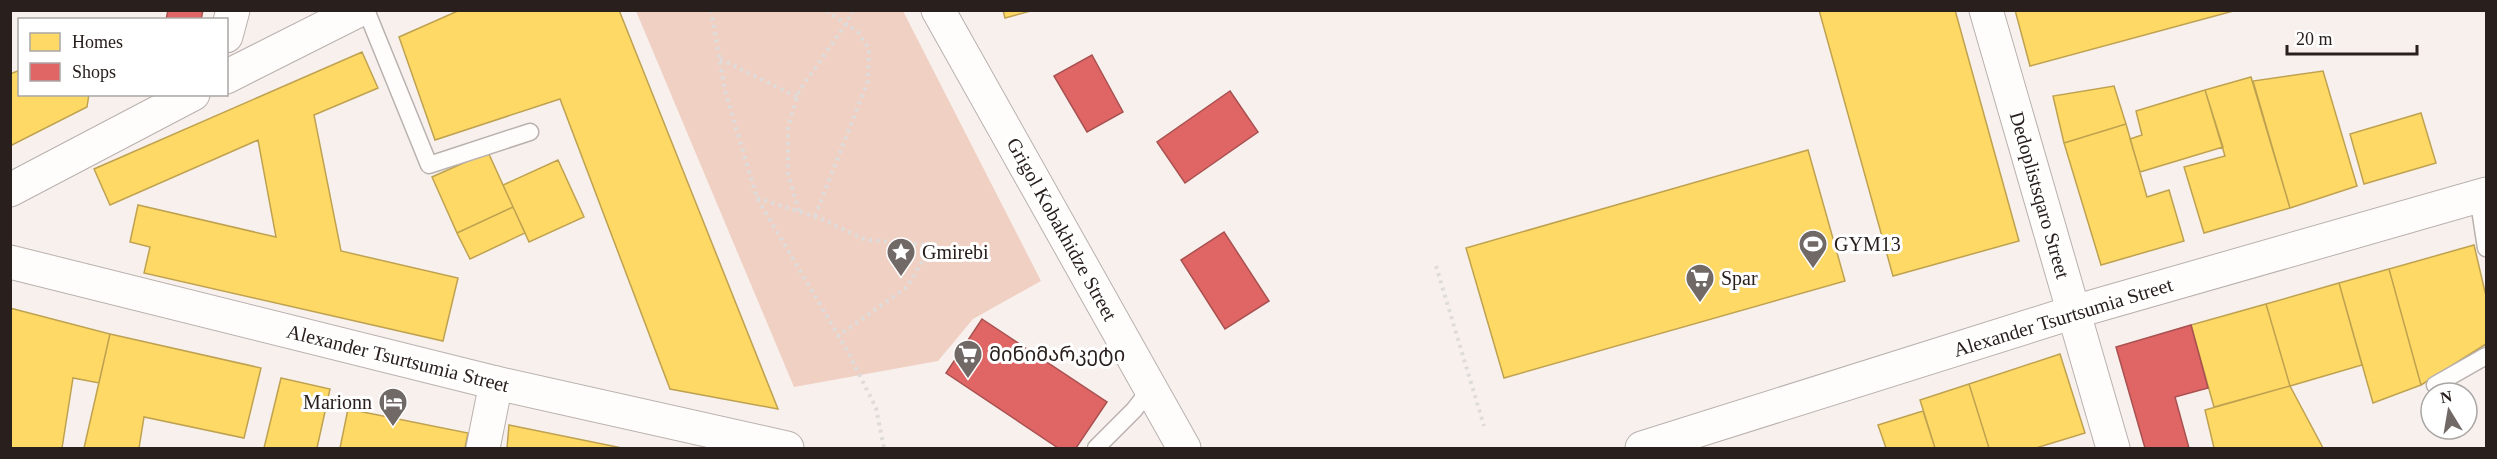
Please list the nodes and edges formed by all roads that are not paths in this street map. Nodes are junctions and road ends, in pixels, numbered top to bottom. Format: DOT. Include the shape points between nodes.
graph roads {
  1 [pos="233,10"];
  2 [pos="359,10"];
  3 [pos="366,10"];
  4 [pos="938,10"];
  5 [pos="1986,10"];
  6 [pos="228,29"];
  7 [pos="228,76"];
  8 [pos="188,96"];
  9 [pos="530,132"];
  10 [pos="10,190"];
  11 [pos="2482,195"];
  12 [pos="2487,248"];
  13 [pos="10,262"];
  14 [pos="2074,312"];
  15 [pos="2487,356"];
  16 [pos="2443,381"];
  17 [pos="496,383"];
  18 [pos="1151,388"];
  19 [pos="483,448"];
  20 [pos="787,448"];
  21 [pos="1096,448"];
  22 [pos="1184,448"];
  23 [pos="1642,448"];
  24 [pos="2113,448"];
  1 -- 6 [label="street"];
  2 -- 7 [label="street"];
  3 -- 9 [label="lane" via="429,165"];
  4 -- 18 [label="street, Grigol Kobakhidze Street"];
  5 -- 14 [label="street, Dedoplistsqaro Street"];
  8 -- 10 [label="street"];
  11 -- 12 [label="lane"];
  11 -- 14 [label="street, Alexander Tsurtsumia Street"];
  13 -- 17 [label="street, Alexander Tsurtsumia Street"];
  14 -- 23 [label="street, Alexander Tsurtsumia Street"];
  14 -- 24 [label="street, Dedoplistsqaro Street"];
  15 -- 16 [label="lane"];
  17 -- 19 [label="street"];
  17 -- 20 [label="street, Alexander Tsurtsumia Street"];
  18 -- 21 [label="lane"];
  18 -- 22 [label="street, Grigol Kobakhidze Street"];
}
